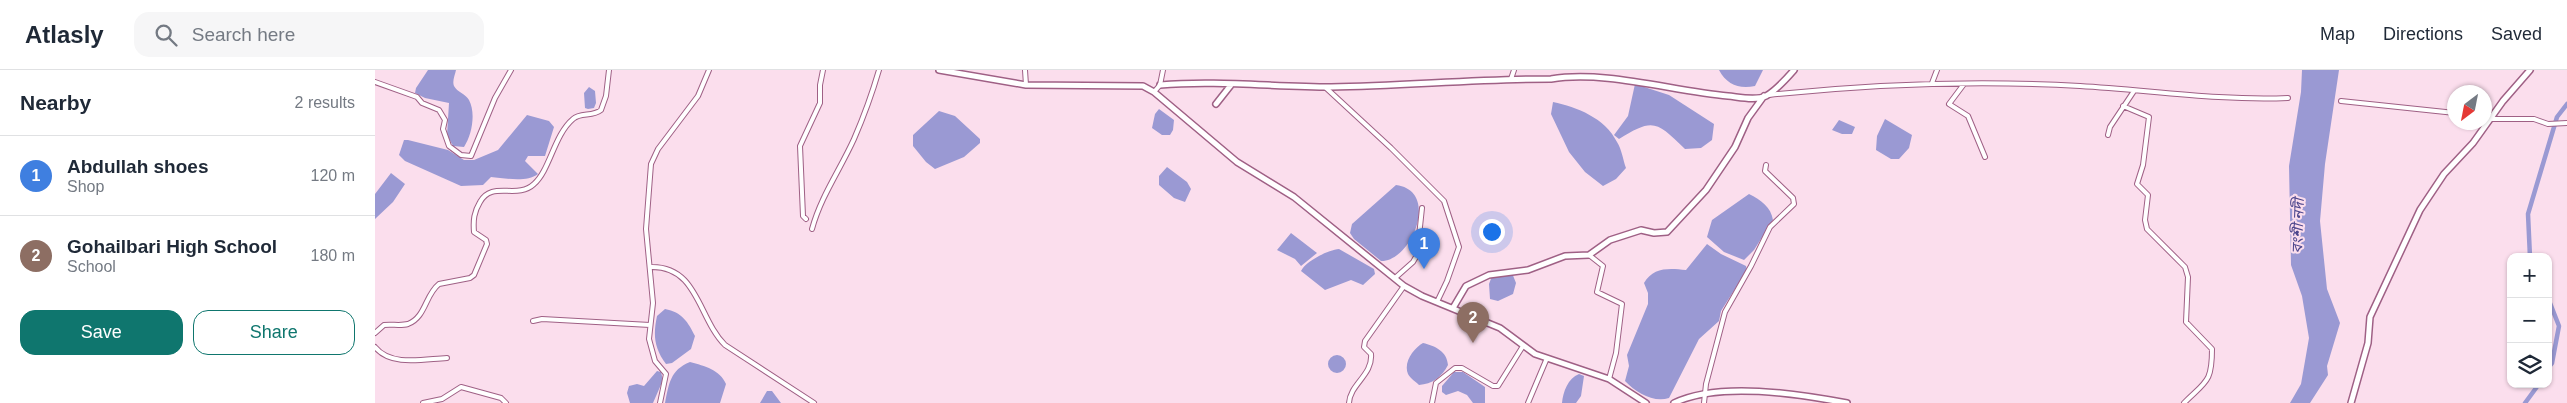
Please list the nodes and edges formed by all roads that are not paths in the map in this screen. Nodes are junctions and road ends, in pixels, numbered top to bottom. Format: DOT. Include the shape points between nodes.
graph roads {
  1 [pos="511,70"];
  2 [pos="609,70"];
  3 [pos="709,70"];
  4 [pos="823,70"];
  5 [pos="879,70"];
  6 [pos="939,70"];
  7 [pos="1025,70"];
  8 [pos="1163,70"];
  9 [pos="1514,70"];
  10 [pos="1794,70"];
  11 [pos="1937,70"];
  12 [pos="2530,70"];
  13 [pos="1511,79"];
  14 [pos="375,82"];
  15 [pos="1932,83"];
  16 [pos="1964,84"];
  17 [pos="1026,85"];
  18 [pos="1160,85"];
  19 [pos="1231,85"];
  20 [pos="1325,87"];
  21 [pos="2134,91"];
  22 [pos="1154,92"];
  23 [pos="1765,96"];
  24 [pos="2288,98"];
  25 [pos="2341,101"];
  26 [pos="1216,104"];
  27 [pos="2123,106"];
  28 [pos="2447,112"];
  29 [pos="2492,113"];
  30 [pos="2492,118"];
  31 [pos="2567,123"];
  32 [pos="2479,130"];
  33 [pos="2108,135"];
  34 [pos="1985,157"];
  35 [pos="1766,165"];
  36 [pos="1422,208"];
  37 [pos="806,219"];
  38 [pos="812,229"];
  39 [pos="1589,255"];
  40 [pos="651,267"];
  41 [pos="1395,278"];
  42 [pos="1404,286"];
  43 [pos="1437,302"];
  44 [pos="1453,308"];
  45 [pos="533,321"];
  46 [pos="650,325"];
  47 [pos="375,333"];
  48 [pos="1523,346"];
  49 [pos="375,347"];
  50 [pos="447,358"];
  51 [pos="1547,358"];
  52 [pos="1609,379"];
  53 [pos="1705,392"];
  54 [pos="423,403"];
  55 [pos="506,403"];
  56 [pos="660,403"];
  57 [pos="814,403"];
  58 [pos="1349,403"];
  59 [pos="1432,403"];
  60 [pos="1528,403"];
  61 [pos="1646,403"];
  62 [pos="1673,403"];
  63 [pos="1704,403"];
  64 [pos="1847,403"];
  65 [pos="2184,403"];
  66 [pos="2351,403"];
  1 -- 14 [label="street" via="495,98 471,156 461,155 449,146 443,130 445,120 439,110 422,103 417,97"];
  2 -- 47 [label="street" via="601,110 577,116 566,126 535,184 517,191 492,191 482,198 474,216 474,232 487,244 474,275 465,281 439,284 430,293 422,313 408,324 384,325"];
  3 -- 40 [label="street" via="698,96 658,149 651,164 646,229"];
  4 -- 37 [label="street" via="819,85 820,103 800,146 803,216"];
  5 -- 38 [label="street" via="854,139 825,194"];
  6 -- 17 [label="street"];
  7 -- 17 [label="street"];
  8 -- 18 [label="street"];
  9 -- 13 [label="street"];
  10 -- 23 [label="street"];
  11 -- 15 [label="street"];
  12 -- 29 [label="street"];
  13 -- 20 [label="street"];
  13 -- 23 [label="street" via="1551,79 1570,74 1637,80 1684,91 1747,98"];
  15 -- 16 [label="street"];
  15 -- 23 [label="street" via="1848,87"];
  16 -- 21 [label="street" via="2080,86"];
  16 -- 34 [label="street" via="1949,104 1968,116"];
  17 -- 22 [label="street" via="1127,85 1143,86"];
  18 -- 19 [label="street"];
  18 -- 22 [label="street"];
  19 -- 20 [label="street"];
  19 -- 26 [label="street"];
  20 -- 43 [label="street" via="1444,201 1459,247"];
  21 -- 24 [label="street"];
  21 -- 27 [label="street"];
  22 -- 41 [label="street" via="1237,162 1294,198"];
  23 -- 39 [label="street" via="1748,118 1735,147 1706,190 1676,223 1662,234 1641,230 1617,237"];
  25 -- 28 [label="street"];
  27 -- 33 [label="street"];
  27 -- 65 [label="street" via="2149,117 2143,165 2137,184 2148,195 2147,229 2185,267 2188,277 2186,322 2212,349 2208,381"];
  30 -- 31 [label="street" via="2534,119 2552,125"];
  32 -- 66 [label="street" via="2426,199 2395,261 2370,317 2368,344"];
  35 -- 53 [label="street" via="1765,171 1793,198 1794,204 1770,227 1725,312"];
  36 -- 41 [label="street" via="1417,255"];
  39 -- 44 [label="street" via="1565,256 1528,270 1489,274 1466,286"];
  39 -- 52 [label="street" via="1603,266 1597,292 1622,304"];
  40 -- 46 [label="street" via="653,303"];
  40 -- 57 [label="street" via="666,268 691,286 713,332 725,345"];
  41 -- 42 [label="street"];
  42 -- 43 [label="street"];
  42 -- 58 [label="street" via="1365,341 1371,362"];
  43 -- 44 [label="street"];
  44 -- 48 [label="street" via="1501,328"];
  45 -- 46 [label="street"];
  46 -- 56 [label="street" via="649,339 655,361 666,374"];
  48 -- 51 [label="street"];
  48 -- 59 [label="street" via="1498,386 1462,368 1455,368 1436,383"];
  49 -- 50 [label="street" via="384,356 400,360"];
  51 -- 52 [label="street"];
  51 -- 60 [label="street"];
  52 -- 61 [label="street"];
  53 -- 62 [label="street"];
  53 -- 63 [label="street"];
  53 -- 64 [label="street" via="1803,395"];
  54 -- 55 [label="street" via="446,397 461,387 501,398"];
}
